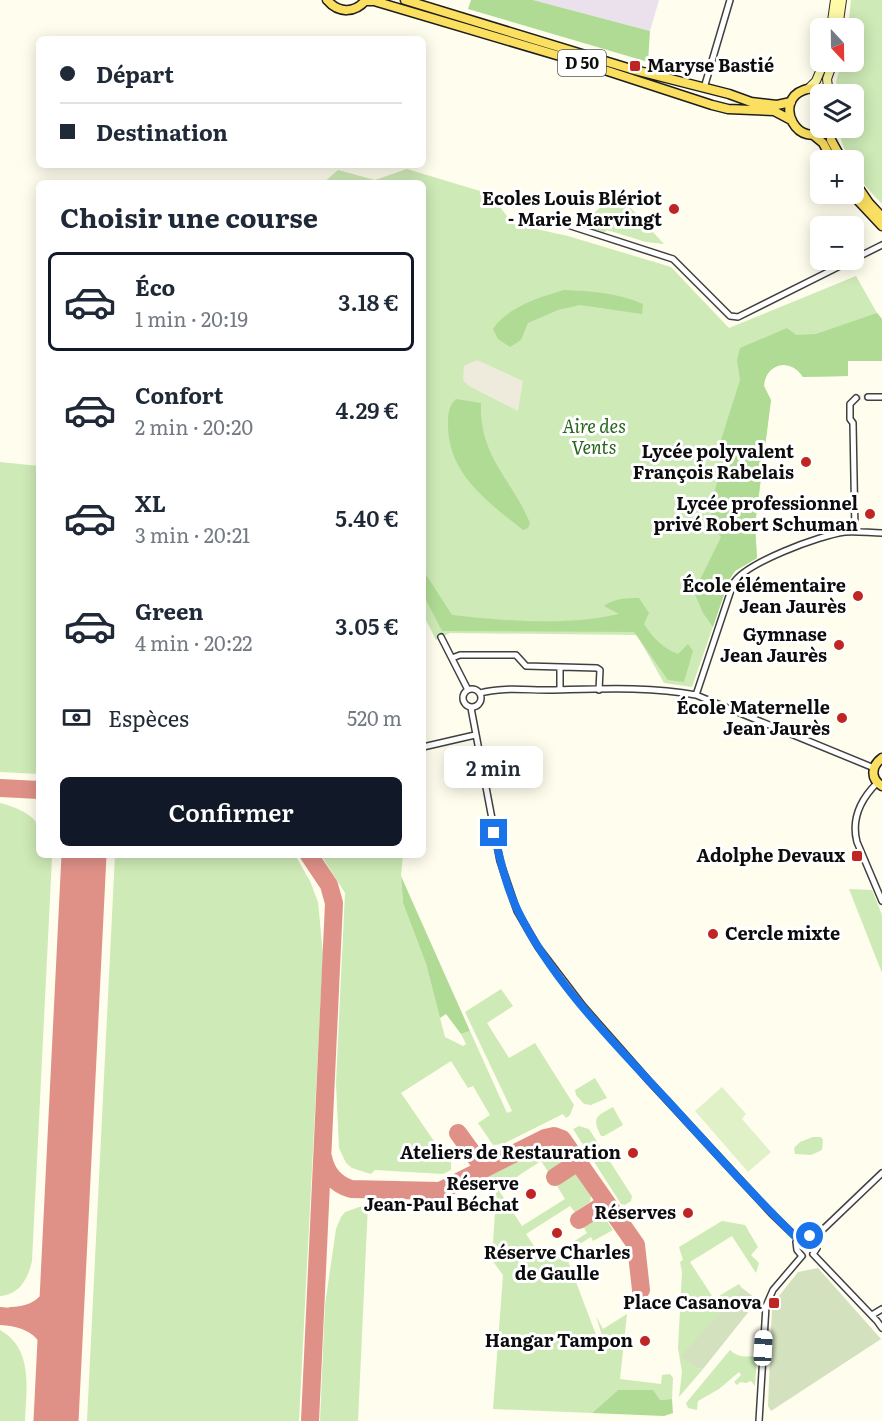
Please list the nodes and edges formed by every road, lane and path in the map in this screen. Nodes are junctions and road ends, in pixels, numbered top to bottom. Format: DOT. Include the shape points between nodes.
graph roads {
  1 [pos="327,0"];
  2 [pos="405,0"];
  3 [pos="729,0"];
  4 [pos="835,0"];
  5 [pos="842,0"];
  6 [pos="365,1"];
  7 [pos="832,18"];
  8 [pos="839,18"];
  9 [pos="820,72"];
  10 [pos="704,88"];
  11 [pos="807,89"];
  12 [pos="791,102"];
  13 [pos="791,120"];
  14 [pos="810,134"];
  15 [pos="817,138"];
  16 [pos="827,150"];
  17 [pos="864,197"];
  18 [pos="861,204"];
  19 [pos="882,217"];
  20 [pos="571,226"];
  21 [pos="882,226"];
  22 [pos="882,244"];
  23 [pos="864,253"];
  24 [pos="831,270"];
  25 [pos="868,397"];
  26 [pos="882,397"];
  27 [pos="856,398"];
  28 [pos="855,532"];
  29 [pos="882,533"];
  30 [pos="441,637"];
  31 [pos="452,658"];
  32 [pos="560,667"];
  33 [pos="468,690"];
  34 [pos="560,690"];
  35 [pos="600,690"];
  36 [pos="480,693"];
  37 [pos="696,695"];
  38 [pos="471,708"];
  39 [pos="475,735"];
  40 [pos="426,746"];
  41 [pos="882,758"];
  42 [pos="874,768"];
  43 [pos="880,785"];
  44 [pos="882,901"];
  45 [pos="882,1173"];
  46 [pos="814,1238"];
  47 [pos="798,1239"];
  48 [pos="813,1254"];
  49 [pos="802,1256"];
  50 [pos="882,1309"];
  51 [pos="872,1316"];
  52 [pos="882,1328"];
  53 [pos="759,1421"];
  1 -- 6 [label="main road" via="343,10 354,10"];
  2 -- 10 [label="main road, D 50"];
  3 -- 10 [label="street"];
  4 -- 7 [label="main road"];
  5 -- 8 [label="main road"];
  6 -- 13 [label="main road, D 50" via="482,33 711,105 774,111"];
  9 -- 11 [label="main road"];
  10 -- 12 [label="main road, D 50" via="758,104"];
  11 -- 12 [label="main road"];
  12 -- 13 [label="main road"];
  13 -- 14 [label="main road" via="802,132"];
  15 -- 16 [label="main road"];
  17 -- 19 [label="main road"];
  18 -- 21 [label="main road"];
  20 -- 24 [label="street" via="673,259 730,316 738,317"];
  22 -- 23 [label="street"];
  25 -- 26 [label="street"];
  27 -- 28 [label="street" via="850,404"];
  28 -- 29 [label="street"];
  28 -- 37 [label="street" via="837,533 790,549 735,580"];
  30 -- 31 [label="street"];
  31 -- 32 [label="street" via="516,655 526,666"];
  31 -- 33 [label="street"];
  32 -- 34 [label="street"];
  32 -- 35 [label="street" via="597,668"];
  33 -- 36 [label="street"];
  33 -- 38 [label="street" via="463,699"];
  34 -- 35 [label="street"];
  34 -- 36 [label="street"];
  35 -- 37 [label="street" via="659,690"];
  36 -- 38 [label="street" via="479,705"];
  37 -- 42 [label="street"];
  38 -- 39 [label="street"];
  39 -- 40 [label="street"];
  39 -- 47 [label="street" via="506,880 538,947 583,1006"];
  41 -- 42 [label="main road"];
  42 -- 43 [label="main road" via="873,776"];
  43 -- 44 [label="street" via="863,800 855,832"];
  45 -- 46 [label="street"];
  46 -- 47 [label="street" via="806,1235"];
  46 -- 48 [label="street" via="817,1244"];
  47 -- 49 [label="street" via="797,1250"];
  48 -- 49 [label="street"];
  48 -- 51 [label="street"];
  49 -- 53 [label="street" via="766,1306"];
  50 -- 51 [label="street"];
  51 -- 52 [label="street"];
}
